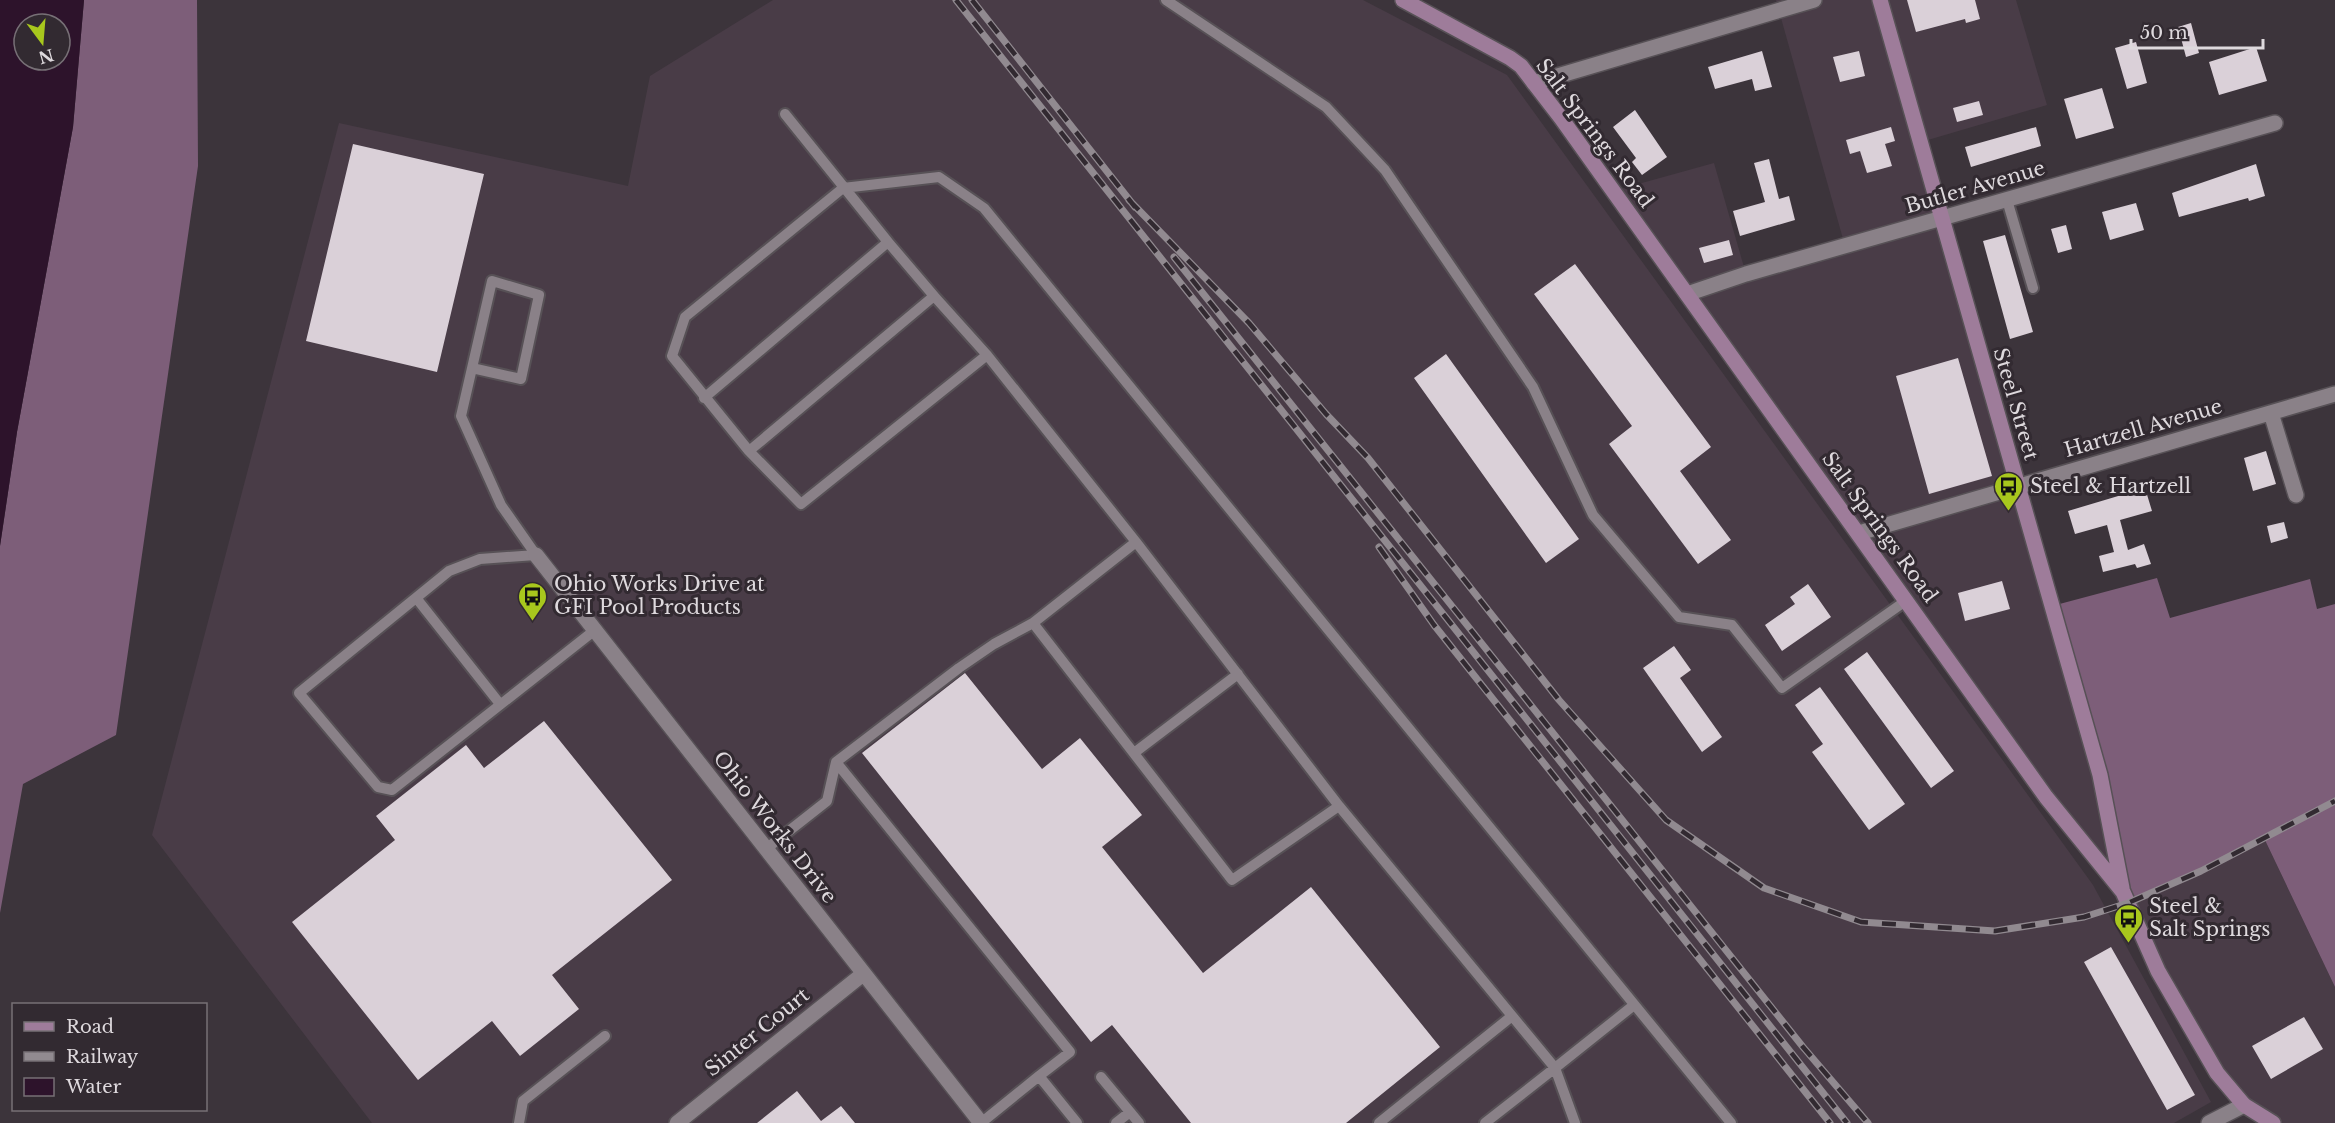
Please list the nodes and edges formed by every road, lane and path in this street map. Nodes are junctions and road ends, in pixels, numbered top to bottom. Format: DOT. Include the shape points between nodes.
graph roads {
  1 [pos="1166,0"];
  2 [pos="1403,0"];
  3 [pos="1814,0"];
  4 [pos="1880,0"];
  5 [pos="1534,83"];
  6 [pos="785,114"];
  7 [pos="2275,123"];
  8 [pos="843,188"];
  9 [pos="2007,200"];
  10 [pos="1942,219"];
  11 [pos="888,242"];
  12 [pos="2033,288"];
  13 [pos="1687,294"];
  14 [pos="934,296"];
  15 [pos="987,355"];
  16 [pos="472,368"];
  17 [pos="2335,394"];
  18 [pos="704,398"];
  19 [pos="2271,412"];
  20 [pos="749,451"];
  21 [pos="2018,486"];
  22 [pos="2296,495"];
  23 [pos="1859,533"];
  24 [pos="1136,542"];
  25 [pos="536,555"];
  26 [pos="417,598"];
  27 [pos="1906,600"];
  28 [pos="1033,623"];
  29 [pos="595,630"];
  30 [pos="1238,675"];
  31 [pos="500,704"];
  32 [pos="1134,753"];
  33 [pos="836,762"];
  34 [pos="1339,806"];
  35 [pos="766,849"];
  36 [pos="2123,891"];
  37 [pos="862,974"];
  38 [pos="1634,1005"];
  39 [pos="1512,1016"];
  40 [pos="605,1036"];
  41 [pos="1555,1068"];
  42 [pos="1039,1076"];
  43 [pos="1101,1077"];
  44 [pos="2244,1105"];
  45 [pos="1130,1112"];
  46 [pos="519,1123"];
  47 [pos="677,1123"];
  48 [pos="981,1123"];
  49 [pos="1077,1123"];
  50 [pos="1116,1123"];
  51 [pos="1139,1123"];
  52 [pos="1379,1123"];
  53 [pos="1485,1123"];
  54 [pos="1575,1123"];
  55 [pos="1731,1123"];
  56 [pos="2209,1123"];
  57 [pos="2273,1123"];
  1 -- 27 [label="lane" via="1326,107 1385,170 1533,387 1593,515 1679,617 1732,625 1782,688"];
  2 -- 5 [label="street, Salt Springs Road" via="1510,58"];
  3 -- 5 [label="street"];
  4 -- 10 [label="street, Steel Street"];
  5 -- 13 [label="street, Salt Springs Road"];
  6 -- 8 [label="lane"];
  7 -- 9 [label="street, Butler Avenue"];
  8 -- 11 [label="lane"];
  8 -- 18 [label="lane" via="685,317 672,356"];
  8 -- 38 [label="lane" via="939,177 984,208"];
  9 -- 10 [label="street, Butler Avenue"];
  9 -- 12 [label="lane"];
  10 -- 13 [label="street, Butler Avenue"];
  10 -- 21 [label="street, Steel Street"];
  11 -- 14 [label="lane"];
  11 -- 18 [label="lane"];
  13 -- 23 [label="street, Salt Springs Road"];
  14 -- 15 [label="lane"];
  14 -- 20 [label="lane"];
  15 -- 20 [label="lane" via="801,504"];
  15 -- 24 [label="lane"];
  16 -- 16 [label="lane" via="492,281 539,295 521,379"];
  16 -- 25 [label="lane" via="461,416 501,505"];
  17 -- 19 [label="street, Hartzell Avenue"];
  18 -- 20 [label="lane"];
  19 -- 21 [label="street, Hartzell Avenue"];
  19 -- 22 [label="street"];
  21 -- 23 [label="street, Hartzell Avenue"];
  21 -- 36 [label="street, Steel Street" via="2100,775"];
  23 -- 27 [label="street, Salt Springs Road"];
  24 -- 28 [label="lane"];
  24 -- 30 [label="lane"];
  25 -- 26 [label="lane" via="480,559 449,570"];
  25 -- 29 [label="street, Ohio Works Drive"];
  26 -- 31 [label="lane"];
  26 -- 31 [label="lane" via="299,693 378,787 392,790"];
  27 -- 36 [label="street, Salt Springs Road" via="2046,797"];
  28 -- 32 [label="lane"];
  28 -- 33 [label="lane" via="959,668"];
  29 -- 31 [label="lane"];
  29 -- 35 [label="street, Ohio Works Drive"];
  30 -- 32 [label="lane"];
  30 -- 34 [label="lane"];
  32 -- 34 [label="lane" via="1232,880"];
  33 -- 35 [label="lane" via="827,801"];
  33 -- 42 [label="lane" via="1070,1052"];
  34 -- 39 [label="lane"];
  35 -- 37 [label="street, Ohio Works Drive"];
  36 -- 44 [label="street, Salt Springs Road" via="2158,971 2217,1073"];
  37 -- 47 [label="street, Sinter Court"];
  37 -- 48 [label="street, Ohio Works Drive"];
  38 -- 41 [label="lane"];
  38 -- 55 [label="lane"];
  39 -- 41 [label="lane"];
  39 -- 52 [label="lane"];
  40 -- 46 [label="lane" via="523,1101"];
  41 -- 53 [label="lane"];
  41 -- 54 [label="lane"];
  42 -- 48 [label="lane"];
  42 -- 49 [label="lane"];
  43 -- 45 [label="lane"];
  44 -- 56 [label="street"];
  44 -- 57 [label="street, Salt Springs Road"];
  45 -- 50 [label="lane"];
  45 -- 51 [label="lane"];
}
